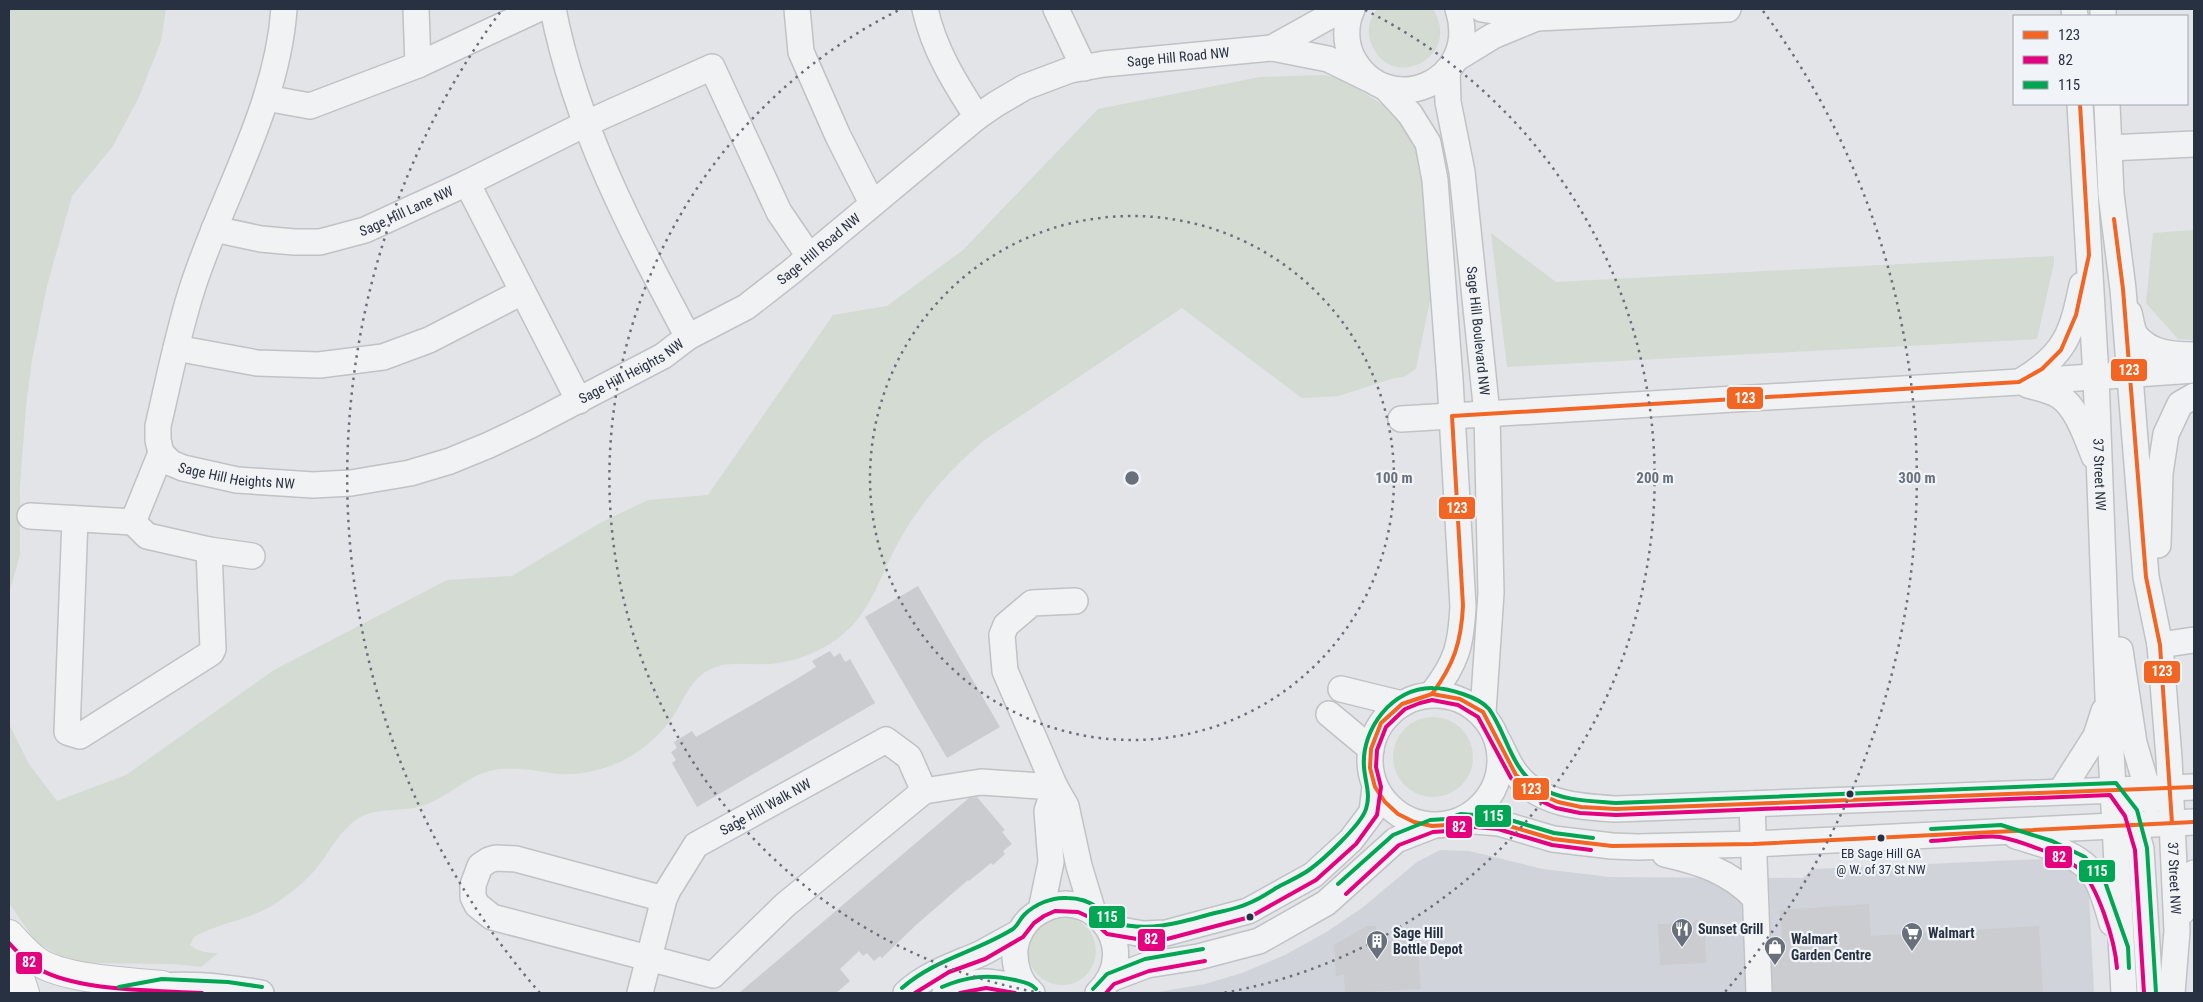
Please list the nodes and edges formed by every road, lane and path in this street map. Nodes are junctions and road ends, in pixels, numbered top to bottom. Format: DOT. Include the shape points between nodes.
graph roads {
  1 [pos="284,9"];
  2 [pos="416,9"];
  3 [pos="538,9"];
  4 [pos="553,9"];
  5 [pos="797,9"];
  6 [pos="925,9"];
  7 [pos="1056,9"];
  8 [pos="1342,9"];
  9 [pos="1352,9"];
  10 [pos="1458,9"];
  11 [pos="1482,9"];
  12 [pos="1728,9"];
  13 [pos="1609,12"];
  14 [pos="1536,18"];
  15 [pos="1272,48"];
  16 [pos="418,65"];
  17 [pos="1452,65"];
  18 [pos="1084,68"];
  19 [pos="1377,83"];
  20 [pos="266,98"];
  21 [pos="2080,105"];
  22 [pos="2107,105"];
  23 [pos="977,118"];
  24 [pos="585,124"];
  25 [pos="2194,144"];
  26 [pos="2109,148"];
  27 [pos="467,183"];
  28 [pos="872,203"];
  29 [pos="214,229"];
  30 [pos="2089,255"];
  31 [pos="809,256"];
  32 [pos="2123,290"];
  33 [pos="522,292"];
  34 [pos="688,337"];
  35 [pos="176,348"];
  36 [pos="2194,356"];
  37 [pos="2194,370"];
  38 [pos="2130,374"];
  39 [pos="2096,377"];
  40 [pos="2019,382"];
  41 [pos="2194,396"];
  42 [pos="579,401"];
  43 [pos="1487,414"];
  44 [pos="1452,416"];
  45 [pos="1401,419"];
  46 [pos="161,454"];
  47 [pos="2099,470"];
  48 [pos="30,516"];
  49 [pos="75,519"];
  50 [pos="133,522"];
  51 [pos="2102,534"];
  52 [pos="208,550"];
  53 [pos="252,556"];
  54 [pos="1075,600"];
  55 [pos="2194,640"];
  56 [pos="2160,646"];
  57 [pos="1341,689"];
  58 [pos="1432,694"];
  59 [pos="2108,696"];
  60 [pos="1402,704"];
  61 [pos="1482,712"];
  62 [pos="1329,714"];
  63 [pos="1498,741"];
  64 [pos="1371,749"];
  65 [pos="1055,787"];
  66 [pos="1375,787"];
  67 [pos="2170,787"];
  68 [pos="2113,789"];
  69 [pos="2061,790"];
  70 [pos="924,791"];
  71 [pos="1752,804"];
  72 [pos="1462,820"];
  73 [pos="2183,822"];
  74 [pos="2126,825"];
  75 [pos="1432,826"];
  76 [pos="2000,831"];
  77 [pos="1753,844"];
  78 [pos="1638,847"];
  79 [pos="2194,873"];
  80 [pos="1755,898"];
  81 [pos="664,899"];
  82 [pos="1041,910"];
  83 [pos="1101,920"];
  84 [pos="2177,931"];
  85 [pos="1020,932"];
  86 [pos="9,934"];
  87 [pos="9,944"];
  88 [pos="2122,948"];
  89 [pos="648,959"];
  90 [pos="162,985"];
  91 [pos="1104,986"];
  92 [pos="1030,992"];
  93 [pos="24,993"];
  94 [pos="120,993"];
  95 [pos="261,993"];
  96 [pos="640,993"];
  97 [pos="906,993"];
  98 [pos="945,993"];
  99 [pos="1759,993"];
  100 [pos="2124,993"];
  101 [pos="2150,993"];
  102 [pos="2172,993"];
  1 -- 20 [label="street, Sage Hill Heights NW"];
  2 -- 16 [label="street"];
  3 -- 16 [label="street"];
  4 -- 24 [label="street"];
  5 -- 28 [label="street" via="801,52"];
  6 -- 23 [label="street" via="938,52"];
  7 -- 18 [label="street"];
  8 -- 15 [label="street, Sage Hill Road NW"];
  9 -- 19 [label="street" via="1346,35 1350,51 1357,67"];
  10 -- 17 [label="street, Sage Hill Boulevard NW" via="1463,26 1462,42"];
  11 -- 14 [label="street"];
  12 -- 13 [label="street"];
  13 -- 14 [label="street"];
  14 -- 17 [label="street" via="1493,36"];
  15 -- 18 [label="street, Sage Hill Road NW"];
  15 -- 19 [label="street, Sage Hill Road NW" via="1328,59"];
  16 -- 20 [label="street" via="310,106"];
  17 -- 19 [label="street" via="1434,82 1418,88 1402,90"];
  17 -- 43 [label="street, Sage Hill Boulevard NW" via="1448,102 1462,172"];
  18 -- 23 [label="street, Sage Hill Road NW" via="1025,87"];
  19 -- 44 [label="street" via="1410,114 1428,143 1435,180"];
  20 -- 29 [label="street, Sage Hill Heights NW"];
  21 -- 30 [label="street, 37 Street NW"];
  22 -- 26 [label="street"];
  23 -- 28 [label="street, Sage Hill Road NW"];
  24 -- 27 [label="street, Sage Hill Lane NW"];
  24 -- 31 [label="street, Sage Hill Lane NW" via="712,67 779,212"];
  24 -- 34 [label="street" via="610,185"];
  25 -- 26 [label="street"];
  26 -- 32 [label="street" via="2111,194"];
  27 -- 29 [label="street, Sage Hill Lane NW" via="365,230 320,242 261,239"];
  27 -- 33 [label="street"];
  28 -- 31 [label="street, Sage Hill Road NW"];
  29 -- 35 [label="street, Sage Hill Heights NW" via="192,286"];
  30 -- 39 [label="street, 37 Street NW"];
  30 -- 40 [label="street" via="2076,315 2061,350 2042,369"];
  31 -- 34 [label="street, Sage Hill Road NW" via="746,307"];
  32 -- 36 [label="street" via="2136,335 2152,349 2170,356"];
  32 -- 38 [label="street, 37 Street NW"];
  33 -- 35 [label="street" via="429,340 384,357 319,365 257,363"];
  33 -- 42 [label="street"];
  34 -- 42 [label="street, Sage Hill Heights NW" via="663,356"];
  35 -- 46 [label="street, Sage Hill Heights NW" via="158,426"];
  37 -- 38 [label="street"];
  38 -- 39 [label="street"];
  38 -- 56 [label="street, 37 Street NW" via="2146,576"];
  39 -- 40 [label="street"];
  39 -- 47 [label="street, 37 Street NW"];
  40 -- 43 [label="street"];
  40 -- 47 [label="street" via="2059,396 2068,404 2083,428"];
  41 -- 56 [label="street" via="2180,404 2166,434 2160,473"];
  42 -- 46 [label="street, Sage Hill Heights NW" via="450,461 410,473 351,484 276,484 237,480 183,468"];
  43 -- 44 [label="street"];
  43 -- 61 [label="street, Sage Hill Boulevard NW" via="1491,593"];
  44 -- 45 [label="street"];
  44 -- 58 [label="street" via="1462,634 1457,655"];
  46 -- 50 [label="street"];
  47 -- 51 [label="street, 37 Street NW"];
  48 -- 49 [label="street"];
  49 -- 50 [label="street"];
  49 -- 52 [label="street" via="67,732 80,736 211,653"];
  50 -- 52 [label="street" via="147,536"];
  51 -- 59 [label="street, 37 Street NW"];
  51 -- 67 [label="street" via="2134,743"];
  52 -- 53 [label="street"];
  54 -- 65 [label="street" via="1032,603 1006,625 1002,635 1005,671"];
  55 -- 56 [label="street"];
  56 -- 67 [label="street, 37 Street NW"];
  57 -- 60 [label="street"];
  58 -- 60 [label="street"];
  58 -- 61 [label="street" via="1460,699"];
  59 -- 68 [label="street, 37 Street NW"];
  59 -- 69 [label="street" via="2096,736"];
  60 -- 64 [label="street" via="1381,723"];
  61 -- 63 [label="street"];
  62 -- 64 [label="street"];
  63 -- 71 [label="street" via="1516,775 1535,792 1558,802 1616,809"];
  63 -- 72 [label="street" via="1501,760 1494,788 1478,810"];
  64 -- 66 [label="street" via="1370,768"];
  65 -- 70 [label="street" via="981,782"];
  65 -- 82 [label="street" via="1047,811 1051,862"];
  65 -- 83 [label="street" via="1066,806 1079,866"];
  66 -- 75 [label="street" via="1398,814"];
  66 -- 83 [label="street" via="1372,812 1351,840 1313,876 1248,911 1166,933 1143,934"];
  67 -- 68 [label="street"];
  67 -- 73 [label="street, 37 Street NW"];
  68 -- 69 [label="street"];
  68 -- 74 [label="street, 37 Street NW"];
  69 -- 71 [label="street"];
  70 -- 81 [label="street, Sage Hill Walk NW" via="909,757 886,740 696,846"];
  70 -- 89 [label="street" via="785,905 714,975"];
  71 -- 77 [label="street"];
  72 -- 75 [label="street"];
  72 -- 78 [label="street" via="1499,823 1554,839"];
  73 -- 74 [label="street"];
  73 -- 84 [label="street, 37 Street NW"];
  74 -- 76 [label="street"];
  74 -- 88 [label="street, 37 Street NW"];
  74 -- 101 [label="street" via="2141,849"];
  75 -- 91 [label="street" via="1396,840 1326,903 1259,941 1198,957 1147,965"];
  76 -- 77 [label="street"];
  76 -- 88 [label="street" via="2081,862 2098,881"];
  77 -- 78 [label="street"];
  77 -- 80 [label="street"];
  78 -- 80 [label="street" via="1707,865 1741,883"];
  79 -- 84 [label="street"];
  80 -- 99 [label="street"];
  81 -- 89 [label="street, Sage Hill Walk NW"];
  81 -- 89 [label="street" via="516,859 489,860 480,866 473,885 477,905 492,917"];
  82 -- 83 [label="street" via="1054,905 1080,906"];
  82 -- 85 [label="street"];
  83 -- 91 [label="street" via="1114,940 1116,953 1115,966"];
  84 -- 102 [label="street, 37 Street NW"];
  85 -- 92 [label="street" via="1015,946 1015,962 1020,978"];
  85 -- 97 [label="street" via="982,953 946,966"];
  86 -- 90 [label="main road" via="37,961 51,968 93,978"];
  87 -- 93 [label="main road"];
  88 -- 100 [label="street, 37 Street NW"];
  89 -- 96 [label="street, Sage Hill Walk NW"];
  90 -- 94 [label="street"];
  90 -- 95 [label="street"];
  92 -- 98 [label="street" via="976,982"];
}
